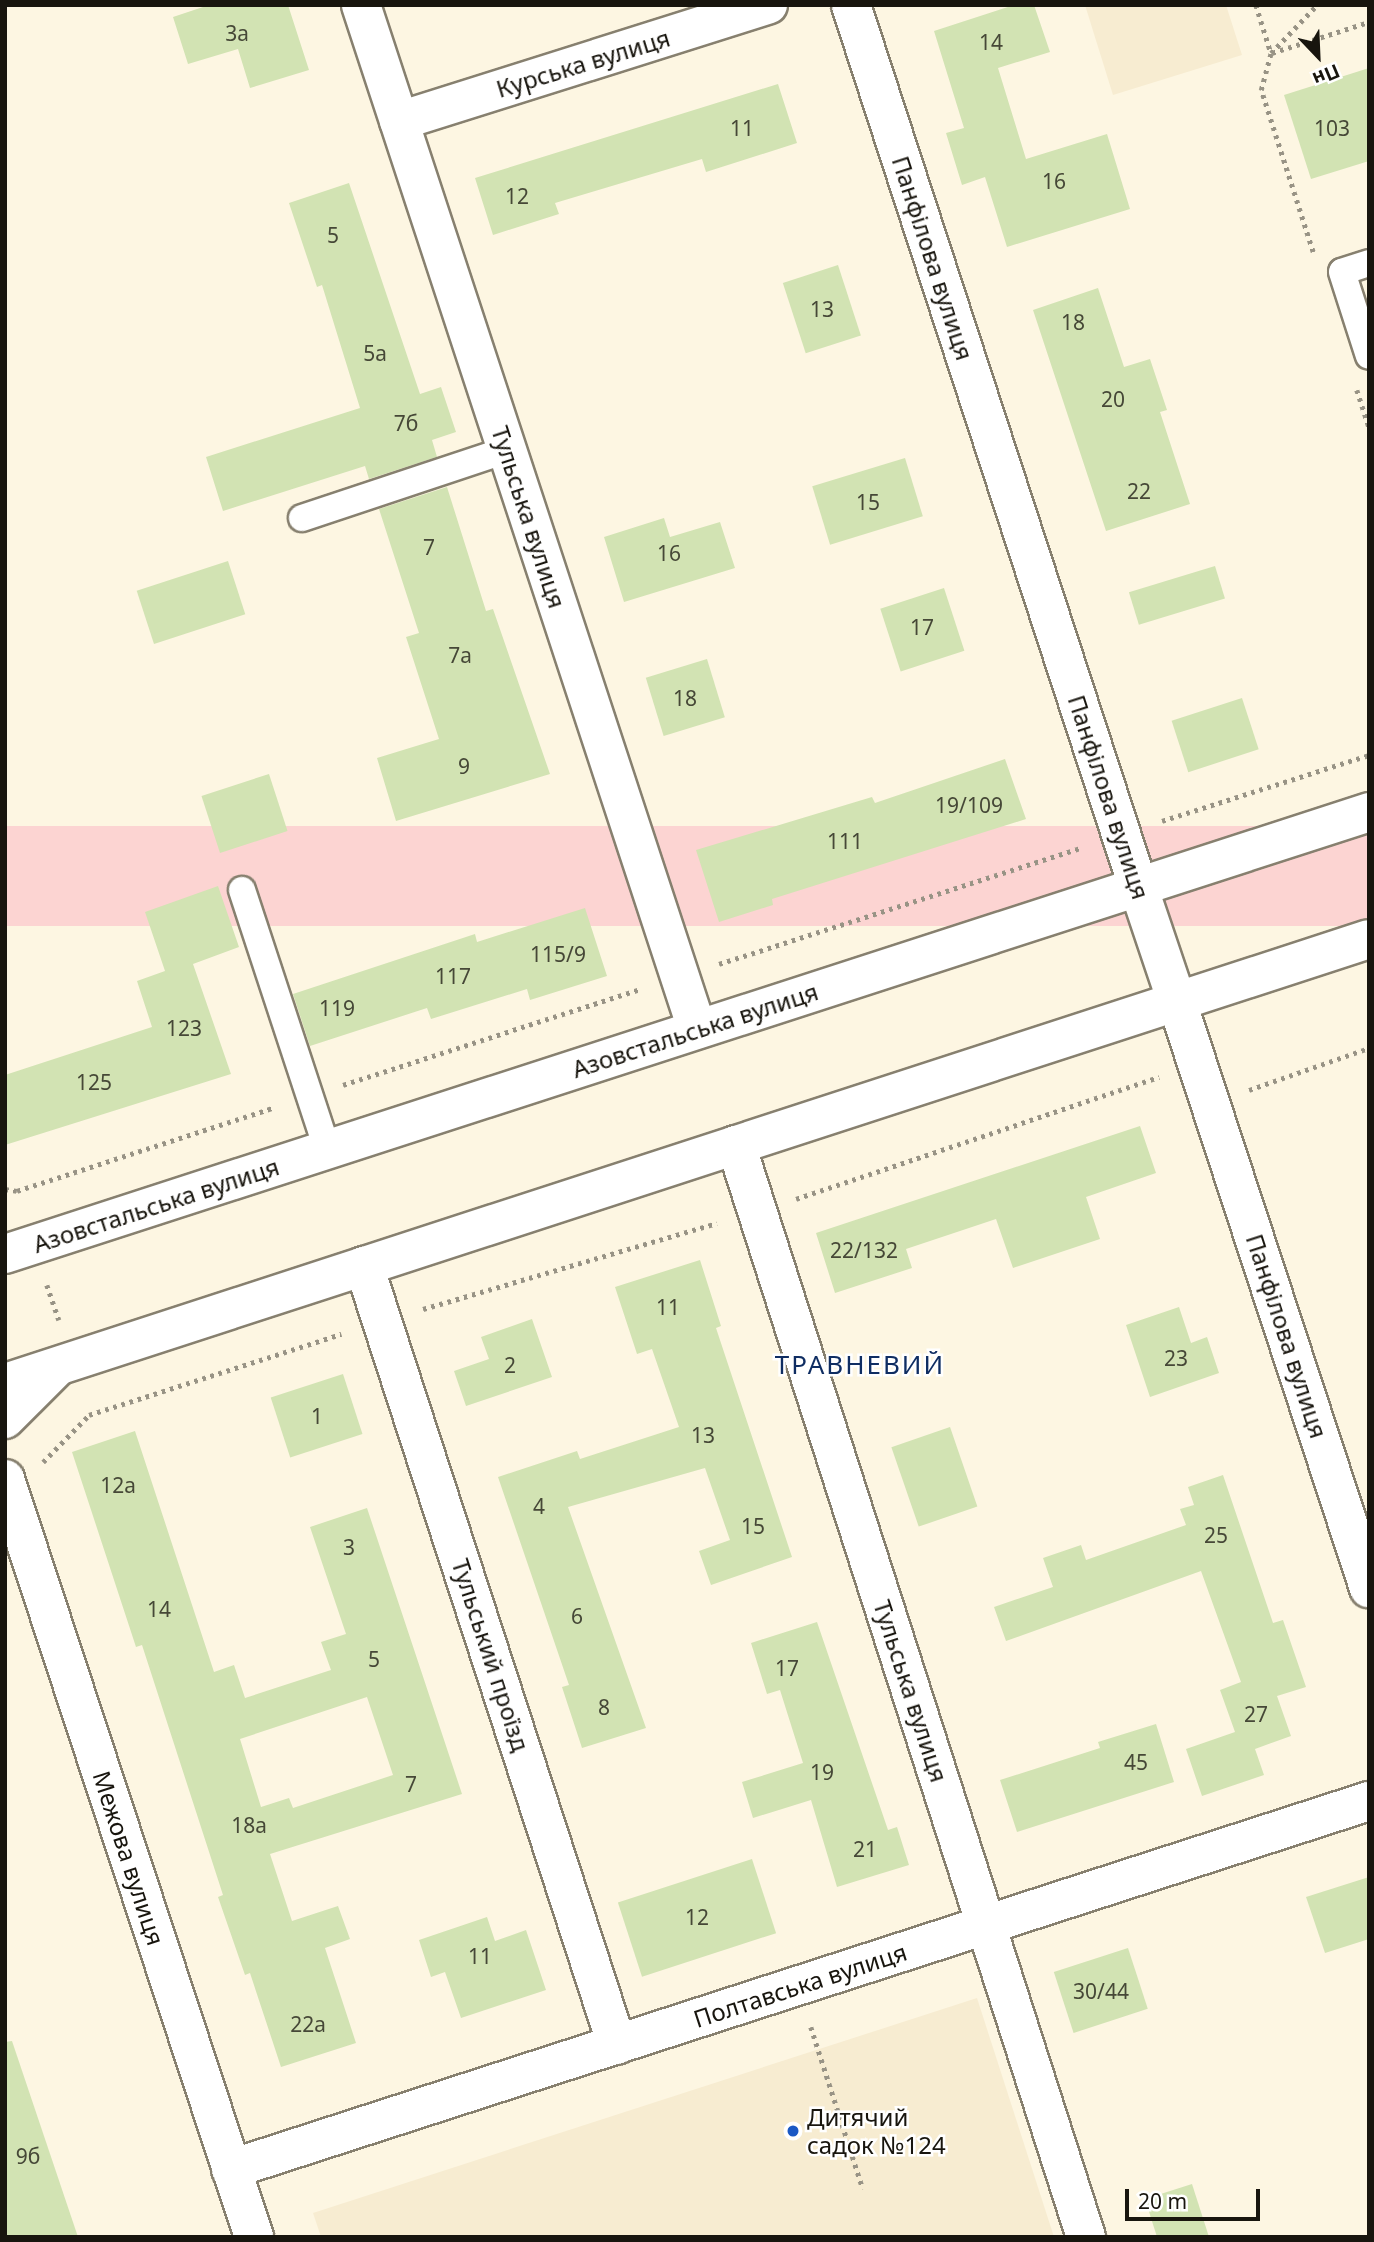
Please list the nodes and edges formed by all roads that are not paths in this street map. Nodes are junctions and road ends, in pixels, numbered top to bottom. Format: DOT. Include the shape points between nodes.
graph roads {
  1 [pos="361,5"];
  2 [pos="768,5"];
  3 [pos="851,5"];
  4 [pos="399,121"];
  5 [pos="1369,263"];
  6 [pos="1369,356"];
  7 [pos="507,450"];
  8 [pos="302,518"];
  9 [pos="1369,812"];
  10 [pos="1138,886"];
  11 [pos="242,890"];
  12 [pos="1369,939"];
  13 [pos="1177,1002"];
  14 [pos="697,1028"];
  15 [pos="736,1145"];
  16 [pos="327,1149"];
  17 [pos="17,1249"];
  18 [pos="364,1266"];
  19 [pos="65,1363"];
  20 [pos="5,1383"];
  21 [pos="5,1419"];
  22 [pos="22,1472"];
  23 [pos="12,1522"];
  24 [pos="1369,1588"];
  25 [pos="1369,1801"];
  26 [pos="986,1925"];
  27 [pos="617,2045"];
  28 [pos="231,2169"];
  29 [pos="254,2237"];
  30 [pos="1086,2237"];
  1 -- 4 [label="street, Тульська вулиця"];
  2 -- 4 [label="street, Курська вулиця"];
  3 -- 10 [label="street, Панфілова вулиця"];
  4 -- 7 [label="street, Тульська вулиця"];
  5 -- 6 [label="lane" via="1342,272"];
  7 -- 8 [label="lane"];
  7 -- 14 [label="street, Тульська вулиця"];
  9 -- 10 [label="street, Азовстальська вулиця"];
  10 -- 13 [label="street, Панфілова вулиця"];
  10 -- 14 [label="street, Азовстальська вулиця"];
  11 -- 16 [label="lane"];
  12 -- 13 [label="street"];
  13 -- 15 [label="street"];
  13 -- 24 [label="street, Панфілова вулиця"];
  14 -- 16 [label="street, Азовстальська вулиця"];
  15 -- 18 [label="street"];
  15 -- 26 [label="street, Тульська вулиця"];
  16 -- 17 [label="street, Азовстальська вулиця"];
  18 -- 19 [label="street"];
  18 -- 27 [label="street, Тульський проїзд"];
  19 -- 20 [label="street"];
  19 -- 21 [label="street"];
  22 -- 23 [label="street, Межова вулиця"];
  23 -- 28 [label="street, Межова вулиця"];
  25 -- 26 [label="street, Полтавська вулиця"];
  26 -- 27 [label="street, Полтавська вулиця"];
  26 -- 30 [label="street, Тульська вулиця"];
  27 -- 28 [label="street, Полтавська вулиця"];
  28 -- 29 [label="street, Межова вулиця"];
}
